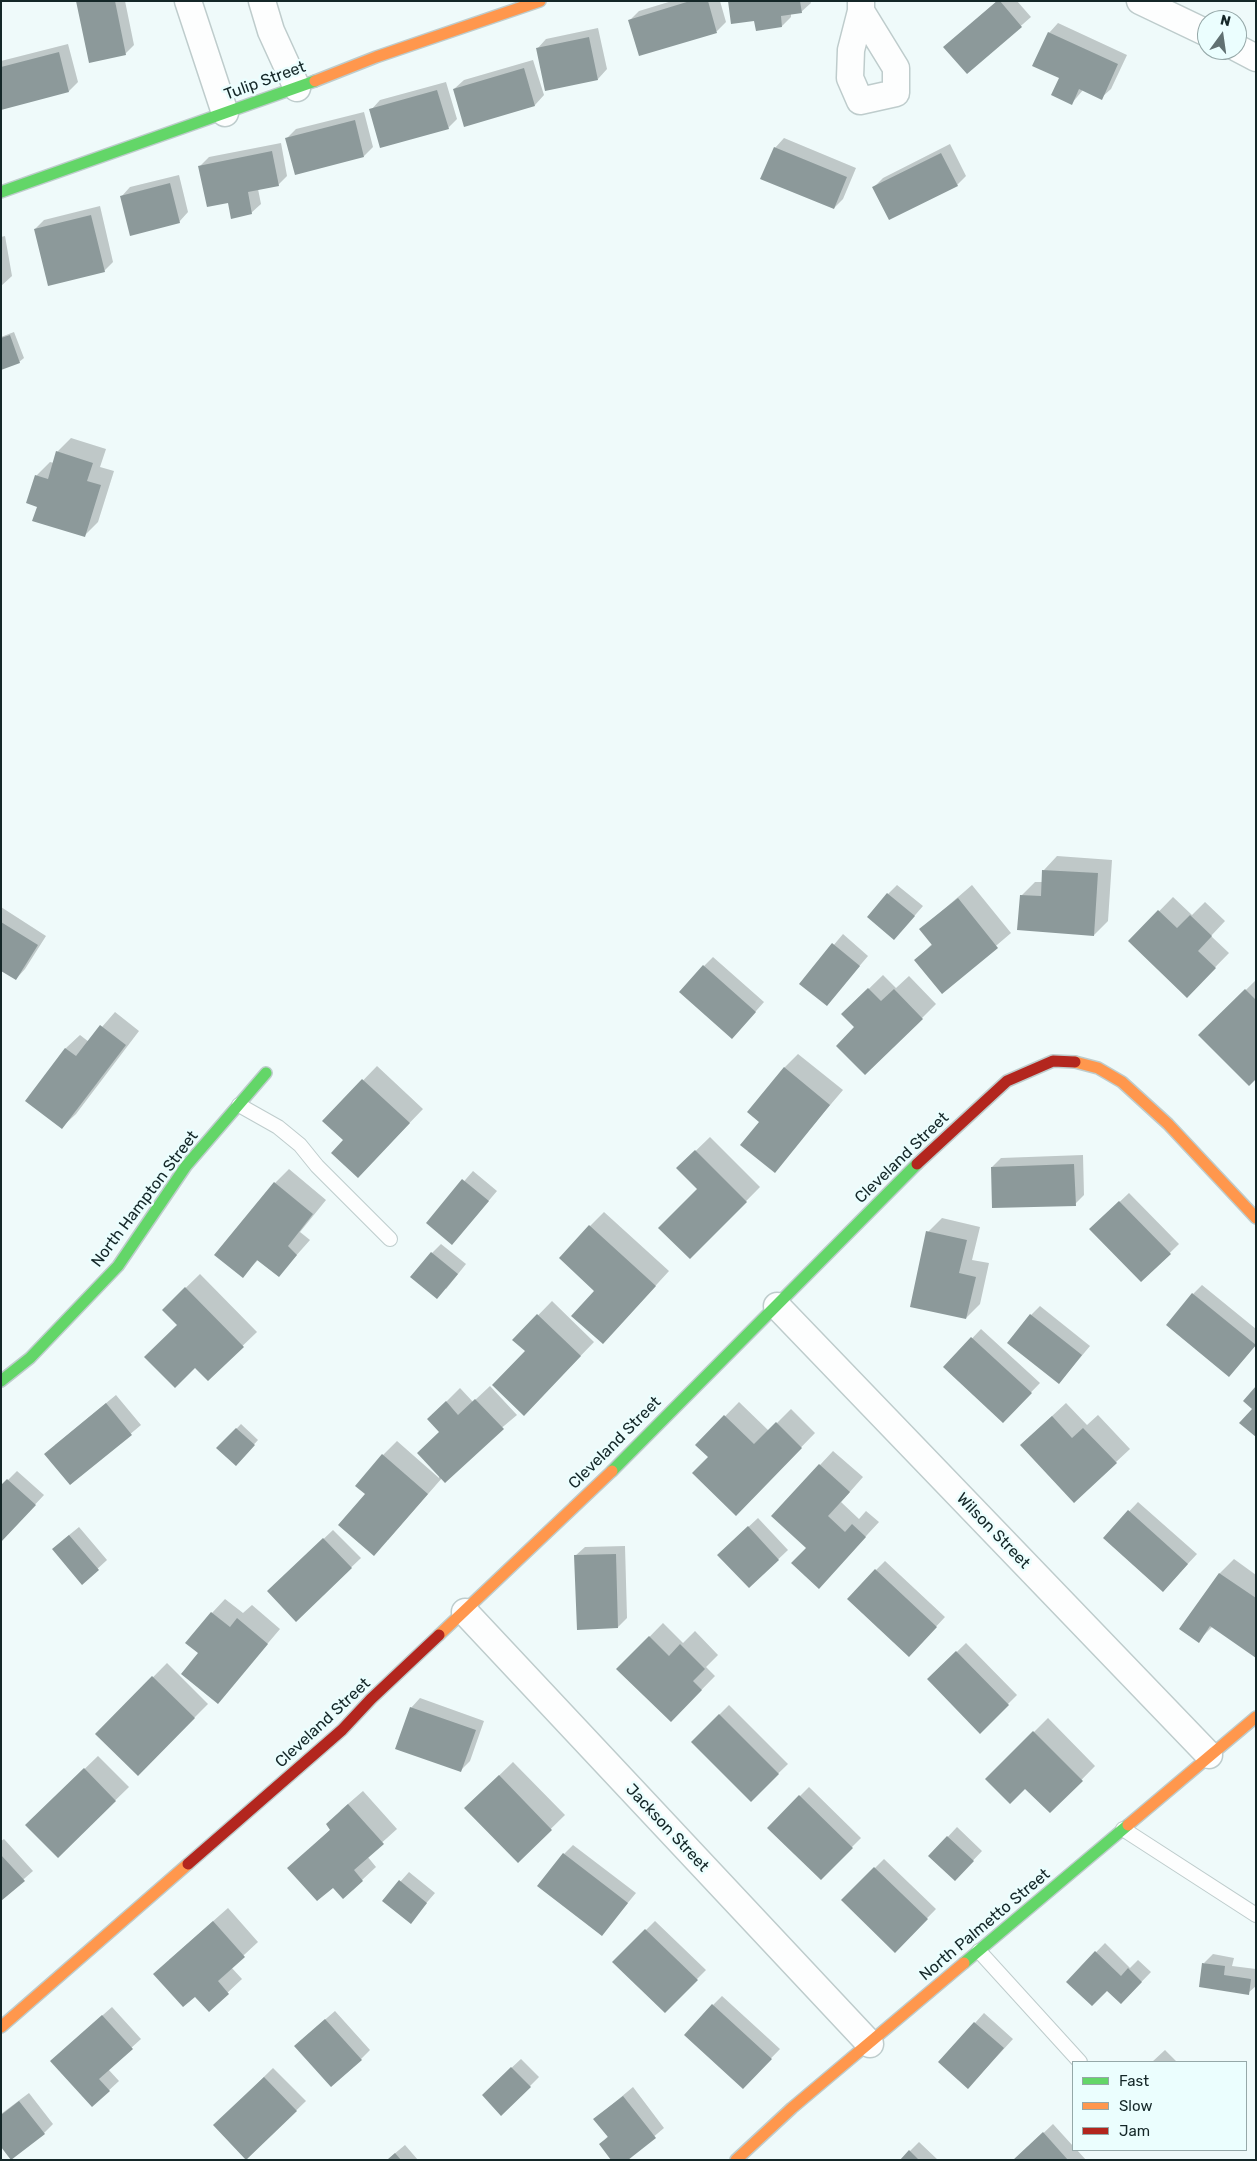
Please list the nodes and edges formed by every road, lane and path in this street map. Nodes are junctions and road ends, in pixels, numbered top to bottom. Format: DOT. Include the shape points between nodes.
graph roads {
  1 [pos="188,1"];
  2 [pos="262,1"];
  3 [pos="540,1"];
  4 [pos="1140,1"];
  5 [pos="1197,28"];
  6 [pos="297,88"];
  7 [pos="225,113"];
  8 [pos="1,192"];
  9 [pos="266,1073"];
  10 [pos="239,1105"];
  11 [pos="1256,1218"];
  12 [pos="390,1239"];
  13 [pos="777,1306"];
  14 [pos="1,1380"];
  15 [pos="464,1612"];
  16 [pos="1256,1717"];
  17 [pos="1209,1755"];
  18 [pos="1124,1829"];
  19 [pos="1256,1915"];
  20 [pos="979,1950"];
  21 [pos="1,2027"];
  22 [pos="870,2044"];
  23 [pos="1079,2061"];
  24 [pos="736,2160"];
  1 -- 7 [label="street"];
  2 -- 6 [label="street" via="271,31"];
  3 -- 6 [label="street, Tulip Street" via="376,57"];
  4 -- 5 [label="street"];
  6 -- 7 [label="street, Tulip Street"];
  7 -- 8 [label="street, Tulip Street"];
  9 -- 10 [label="street, North Hampton Street"];
  10 -- 12 [label="lane" via="278,1127 300,1145"];
  10 -- 14 [label="street, North Hampton Street" via="186,1166 118,1266 30,1358"];
  11 -- 13 [label="street, Cleveland Street" via="1122,1082 1098,1068 1078,1062 1053,1061 1007,1081 928,1153"];
  13 -- 15 [label="street, Cleveland Street" via="624,1460"];
  13 -- 17 [label="street, Wilson Street"];
  15 -- 21 [label="street, Cleveland Street" via="299,1768"];
  15 -- 22 [label="street, Jackson Street"];
  16 -- 17 [label="street, North Palmetto Street"];
  17 -- 18 [label="street, North Palmetto Street"];
  18 -- 19 [label="lane"];
  18 -- 20 [label="street, North Palmetto Street"];
  20 -- 22 [label="street, North Palmetto Street"];
  20 -- 23 [label="lane"];
  22 -- 24 [label="street, North Palmetto Street" via="792,2108"];
}
